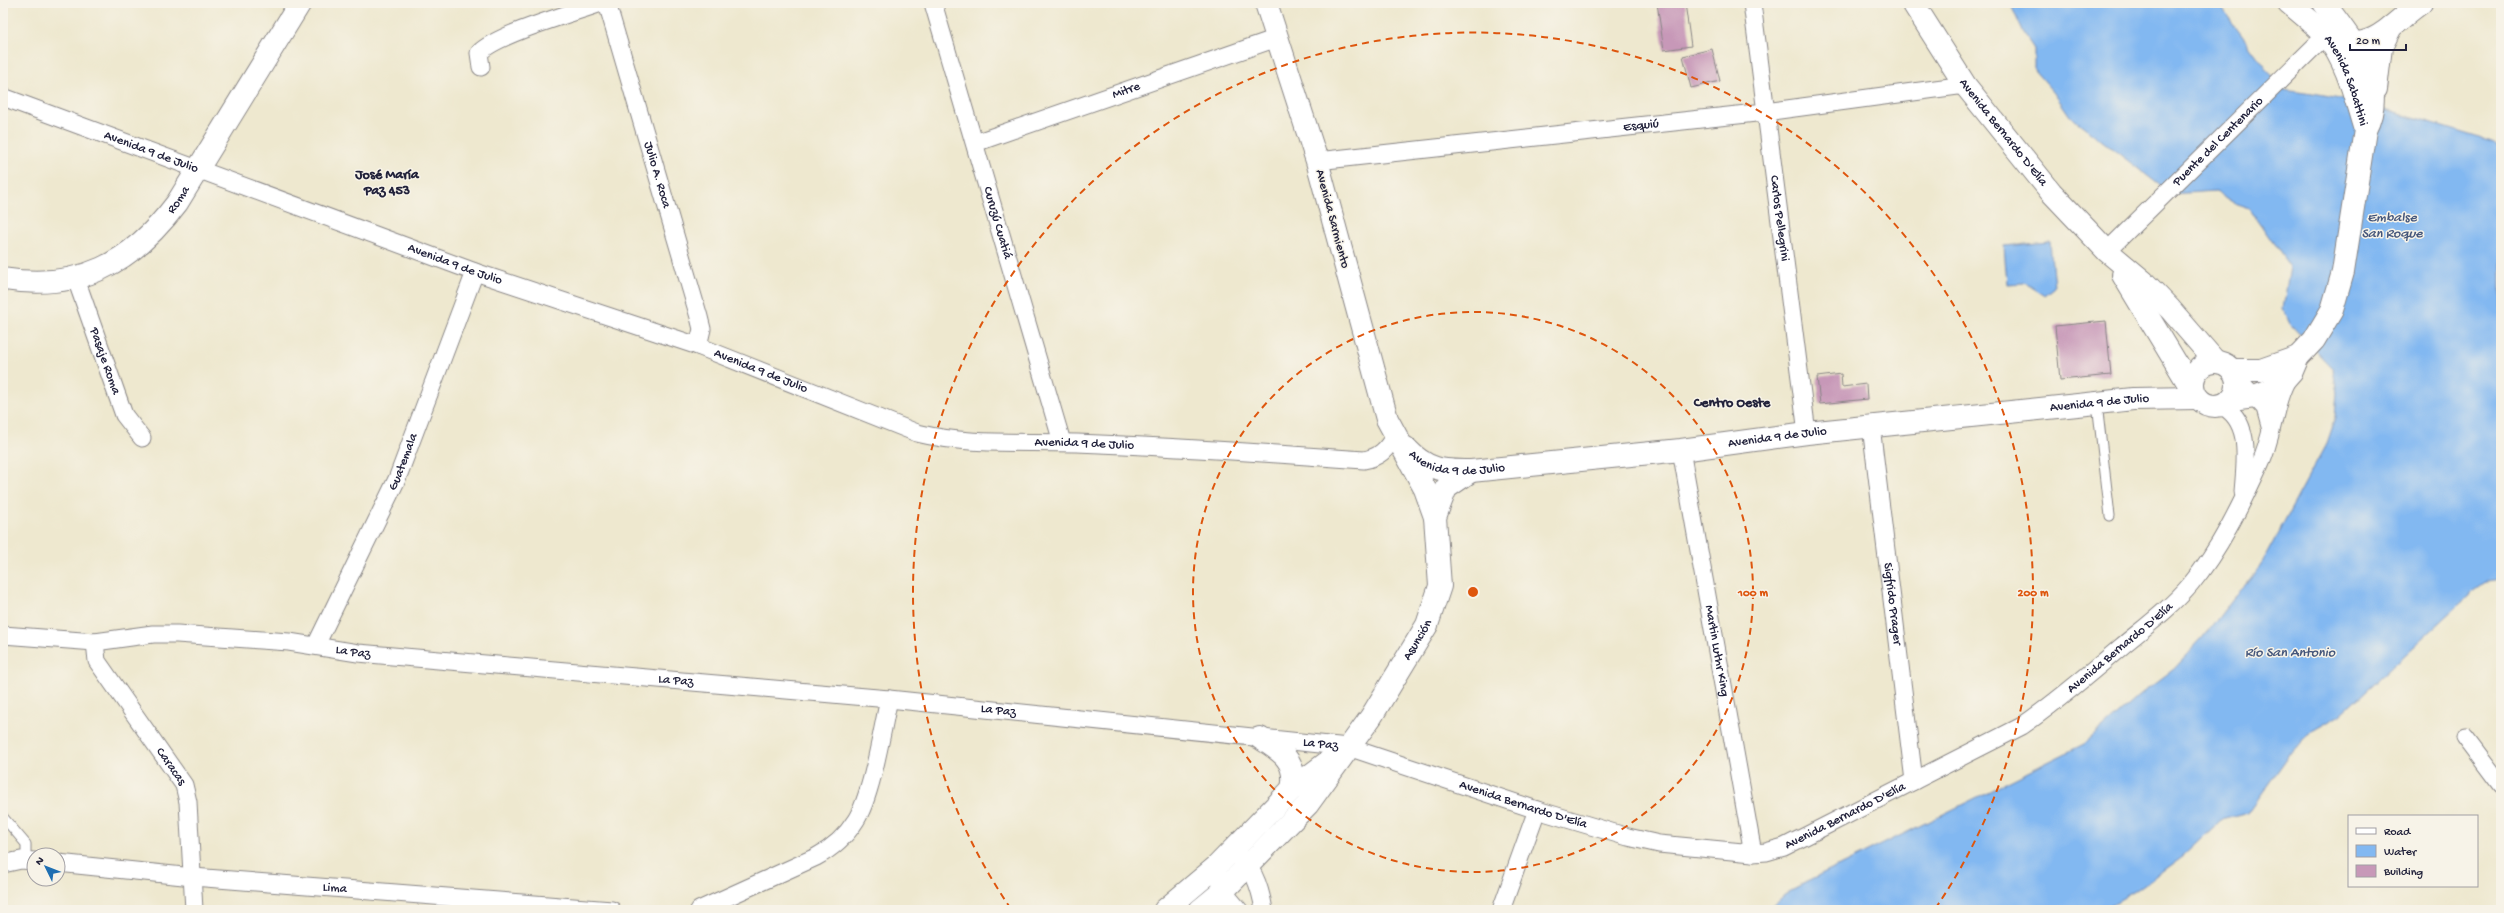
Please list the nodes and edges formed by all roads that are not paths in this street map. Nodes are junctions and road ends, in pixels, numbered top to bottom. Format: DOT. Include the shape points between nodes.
graph roads {
  1 [pos="300,3"];
  2 [pos="601,3"];
  3 [pos="607,3"];
  4 [pos="933,3"];
  5 [pos="1266,3"];
  6 [pos="1752,3"];
  7 [pos="1913,3"];
  8 [pos="2290,3"];
  9 [pos="2324,3"];
  10 [pos="2421,3"];
  11 [pos="2391,27"];
  12 [pos="2326,36"];
  13 [pos="1277,38"];
  14 [pos="2355,44"];
  15 [pos="481,67"];
  16 [pos="1965,85"];
  17 [pos="3,97"];
  18 [pos="1765,112"];
  19 [pos="2369,122"];
  20 [pos="974,143"];
  21 [pos="1316,161"];
  22 [pos="198,170"];
  23 [pos="2107,250"];
  24 [pos="475,272"];
  25 [pos="3,279"];
  26 [pos="76,279"];
  27 [pos="698,346"];
  28 [pos="2295,364"];
  29 [pos="2228,370"];
  30 [pos="2195,395"];
  31 [pos="2255,396"];
  32 [pos="2226,402"];
  33 [pos="2097,403"];
  34 [pos="1871,426"];
  35 [pos="1806,433"];
  36 [pos="1394,436"];
  37 [pos="2272,436"];
  38 [pos="142,438"];
  39 [pos="1062,442"];
  40 [pos="1681,450"];
  41 [pos="1471,471"];
  42 [pos="2243,499"];
  43 [pos="2110,516"];
  44 [pos="1435,517"];
  45 [pos="3,635"];
  46 [pos="95,642"];
  47 [pos="316,645"];
  48 [pos="889,699"];
  49 [pos="2465,737"];
  50 [pos="1260,738"];
  51 [pos="1348,747"];
  52 [pos="1914,781"];
  53 [pos="2501,785"];
  54 [pos="1292,788"];
  55 [pos="1537,810"];
  56 [pos="3,816"];
  57 [pos="27,847"];
  58 [pos="1753,853"];
  59 [pos="1224,860"];
  60 [pos="26,861"];
  61 [pos="3,864"];
  62 [pos="66,864"];
  63 [pos="1248,865"];
  64 [pos="193,877"];
  65 [pos="1223,891"];
  66 [pos="194,910"];
  67 [pos="612,910"];
  68 [pos="699,910"];
  69 [pos="1165,910"];
  70 [pos="1200,910"];
  71 [pos="1240,910"];
  72 [pos="1264,910"];
  73 [pos="1501,910"];
  1 -- 22 [label="main road, Roma"];
  2 -- 15 [label="street" via="485,47 479,53"];
  3 -- 27 [label="street, Julio A. Roca" via="700,317 702,329"];
  4 -- 20 [label="street, Curuzú Cuatiá"];
  5 -- 13 [label="main road, Avenida Sarmiento"];
  6 -- 18 [label="street, Carlos Pellegrini"];
  7 -- 16 [label="main road, Avenida Bernardo D'Elía"];
  8 -- 12 [label="main road, Avenida Sabattini"];
  9 -- 14 [label="main road, Avenida Sabattini"];
  10 -- 11 [label="main road"];
  11 -- 14 [label="main road" via="2370,40"];
  11 -- 19 [label="main road" via="2381,47"];
  12 -- 14 [label="main road" via="2342,43"];
  12 -- 19 [label="main road, Avenida Sabattini" via="2345,68"];
  12 -- 23 [label="street, Puente del Centenario" via="2300,58"];
  13 -- 20 [label="street, Mitre"];
  13 -- 21 [label="main road, Avenida Sarmiento"];
  14 -- 19 [label="main road, Avenida Sabattini" via="2371,80"];
  16 -- 18 [label="street, Esquiú"];
  16 -- 23 [label="main road, Avenida Bernardo D'Elía" via="2051,192"];
  17 -- 22 [label="street, Avenida 9 de Julio"];
  18 -- 21 [label="street, Esquiú"];
  18 -- 35 [label="street, Carlos Pellegrini"];
  19 -- 28 [label="main road" via="2337,297 2324,324"];
  20 -- 39 [label="street, Curuzú Cuatiá"];
  21 -- 36 [label="main road, Avenida Sarmiento" via="1387,419"];
  22 -- 24 [label="street, Avenida 9 de Julio"];
  22 -- 26 [label="main road, Roma" via="159,227 133,251 106,268"];
  23 -- 29 [label="main road, Avenida Bernardo D'Elía" via="2144,282"];
  23 -- 30 [label="main road, Avenida Bernardo D'Elía" via="2136,293"];
  24 -- 27 [label="street, Avenida 9 de Julio"];
  24 -- 47 [label="street, Guatemala" via="397,479"];
  25 -- 26 [label="main road, Roma" via="49,282"];
  26 -- 38 [label="street, Pasaje Roma" via="124,415"];
  27 -- 39 [label="street, Avenida 9 de Julio" via="917,433 938,438 982,442"];
  28 -- 29 [label="main road" via="2261,370"];
  28 -- 31 [label="main road" via="2277,386"];
  28 -- 37 [label="street, Avenida Bernardo D'Elía" via="2283,387"];
  29 -- 30 [label="main road" via="2208,362 2196,370 2192,384"];
  29 -- 31 [label="street, Avenida Bernardo D'Elía"];
  29 -- 32 [label="main road" via="2237,387"];
  30 -- 32 [label="main road" via="2208,405"];
  30 -- 33 [label="main road, Avenida 9 de Julio"];
  31 -- 32 [label="main road"];
  31 -- 37 [label="street, Avenida Bernardo D'Elía" via="2265,408"];
  32 -- 42 [label="street, Avenida Bernardo D'Elía" via="2244,437"];
  33 -- 34 [label="main road, Avenida 9 de Julio"];
  33 -- 43 [label="lane"];
  34 -- 35 [label="main road, Avenida 9 de Julio"];
  34 -- 52 [label="street, Sigfrido Prager"];
  35 -- 40 [label="main road, Avenida 9 de Julio"];
  36 -- 39 [label="street, Avenida 9 de Julio" via="1382,453 1364,460 1225,449"];
  36 -- 41 [label="main road, Avenida 9 de Julio" via="1415,458 1427,466 1445,471"];
  36 -- 44 [label="main road, Asunción" via="1425,489"];
  37 -- 42 [label="street, Avenida Bernardo D'Elía"];
  40 -- 41 [label="main road, Avenida 9 de Julio"];
  40 -- 58 [label="street, Martin Luthr King"];
  41 -- 44 [label="main road, Asunción" via="1446,488"];
  42 -- 52 [label="street, Avenida Bernardo D'Elía" via="2216,548 2190,584 2162,613 2049,708 2022,726"];
  44 -- 51 [label="main road, Asunción" via="1440,563 1440,586 1436,602 1427,624 1379,704"];
  45 -- 46 [label="street, La Paz"];
  46 -- 47 [label="street, La Paz" via="153,634 178,634"];
  46 -- 64 [label="street, Caracas" via="97,661 184,786 188,802"];
  47 -- 48 [label="street, La Paz" via="358,653"];
  48 -- 50 [label="street, La Paz"];
  48 -- 68 [label="street" via="865,804 856,821 843,836 829,850 816,857"];
  49 -- 53 [label="street"];
  50 -- 51 [label="street, La Paz"];
  50 -- 54 [label="main road" via="1282,751 1290,760 1294,774"];
  51 -- 54 [label="main road, Asunción"];
  51 -- 55 [label="street, Avenida Bernardo D'Elía"];
  51 -- 63 [label="main road, Asunción" via="1308,804"];
  52 -- 58 [label="street, Avenida Bernardo D'Elía" via="1784,847"];
  54 -- 59 [label="main road, Asunción"];
  55 -- 58 [label="street, Avenida Bernardo D'Elía" via="1659,844"];
  55 -- 73 [label="street"];
  56 -- 57 [label="lane"];
  59 -- 63 [label="street"];
  59 -- 65 [label="street"];
  59 -- 69 [label="main road, Asunción"];
  60 -- 61 [label="street"];
  62 -- 64 [label="street, Lima"];
  63 -- 65 [label="main road, Asunción"];
  63 -- 72 [label="street" via="1256,880"];
  64 -- 66 [label="street, Caracas"];
  64 -- 67 [label="street, Lima"];
  65 -- 70 [label="main road, Asunción"];
  65 -- 71 [label="street"];
}
